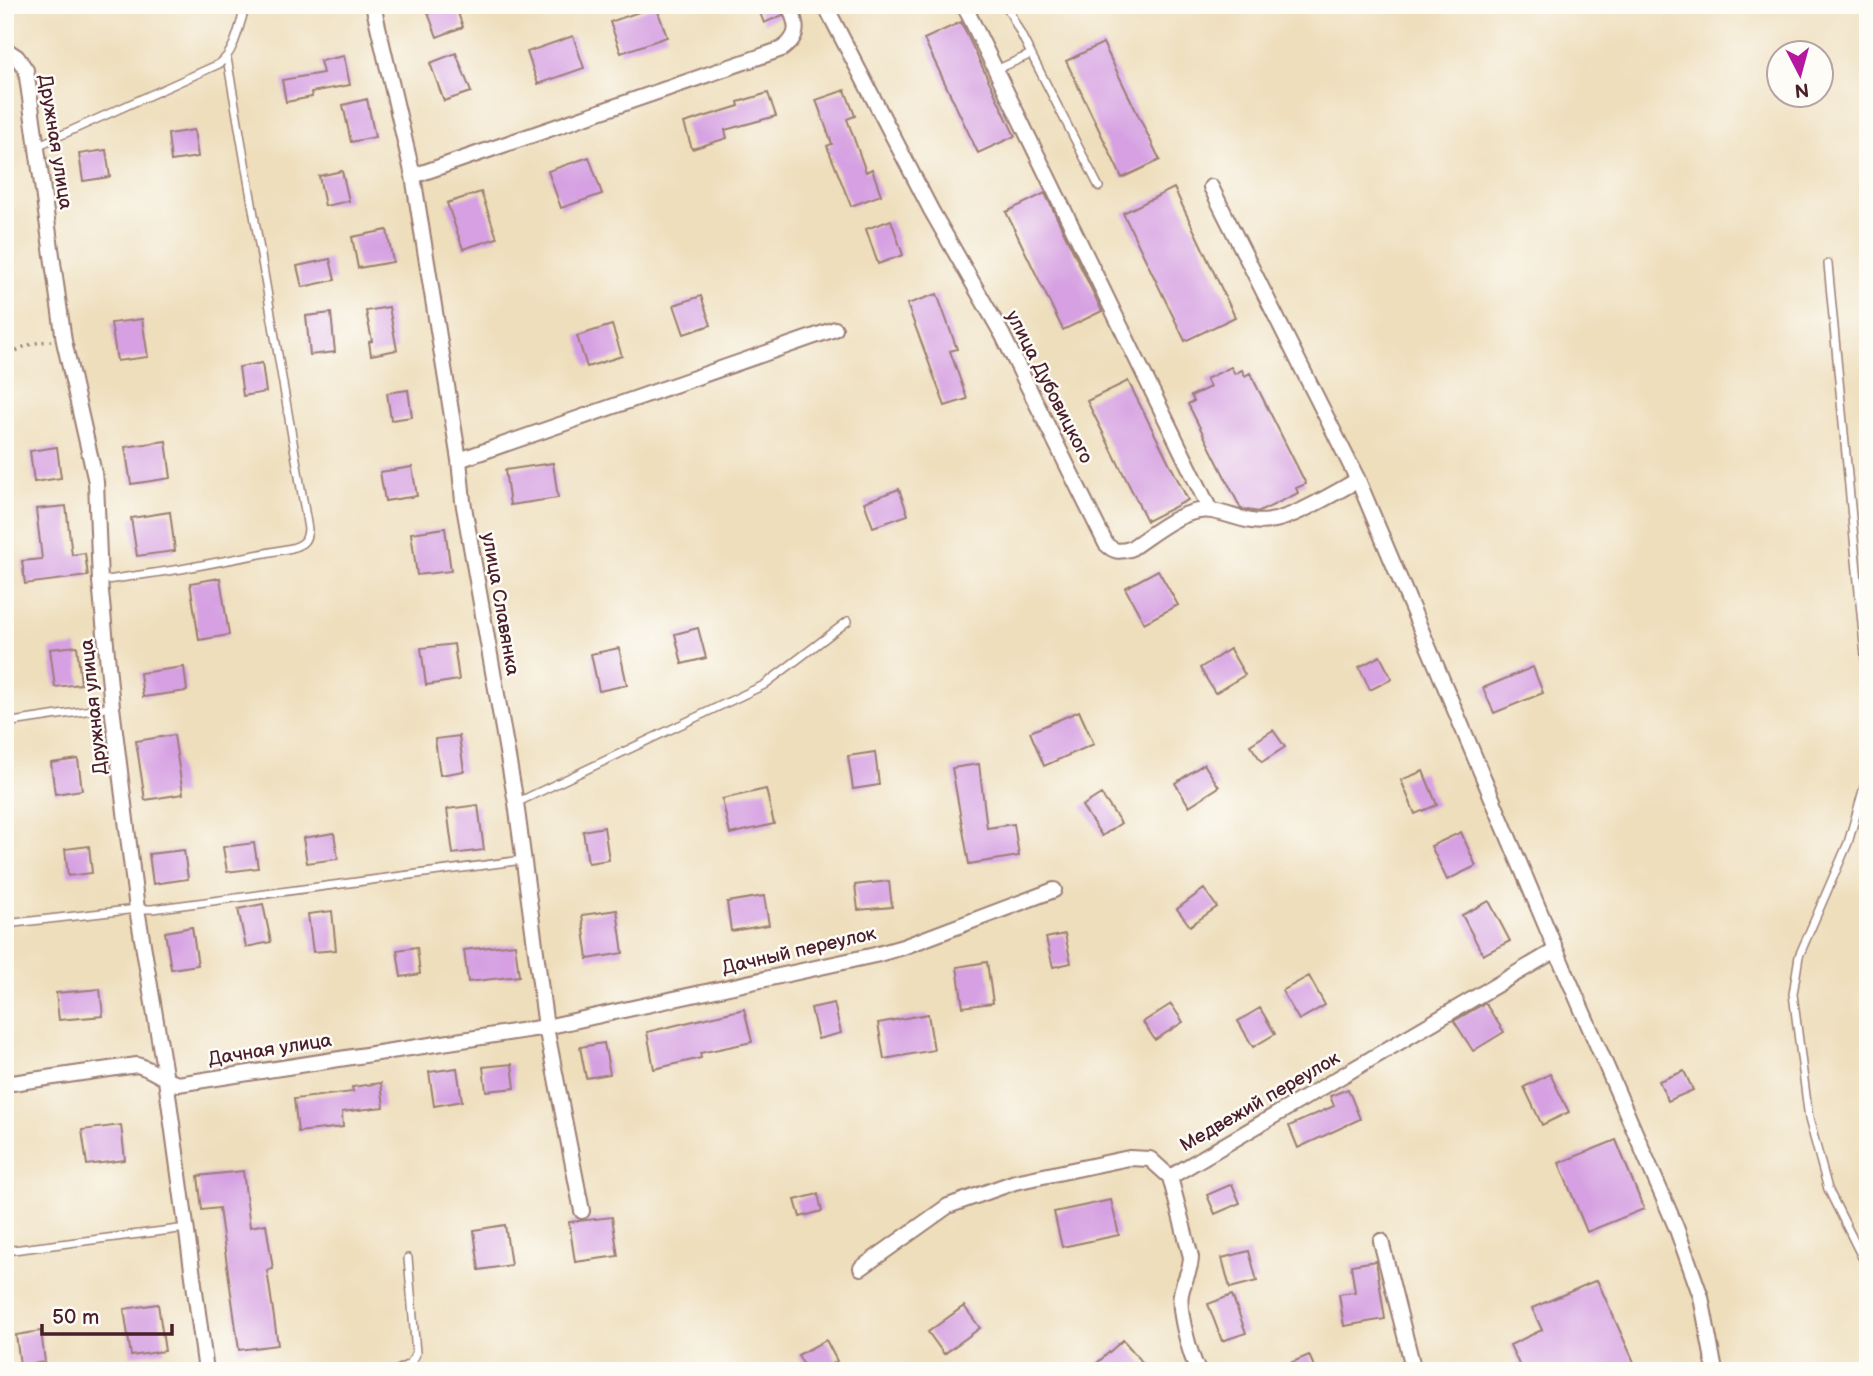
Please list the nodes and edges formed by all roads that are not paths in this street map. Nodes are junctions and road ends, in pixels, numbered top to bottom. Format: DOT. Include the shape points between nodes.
graph roads {
  1 [pos="246,5"];
  2 [pos="373,5"];
  3 [pos="789,5"];
  4 [pos="825,5"];
  5 [pos="964,5"];
  6 [pos="1006,5"];
  7 [pos="5,49"];
  8 [pos="1029,55"];
  9 [pos="227,58"];
  10 [pos="996,70"];
  11 [pos="37,146"];
  12 [pos="413,176"];
  13 [pos="1099,187"];
  14 [pos="1211,187"];
  15 [pos="1828,264"];
  16 [pos="835,329"];
  17 [pos="459,460"];
  18 [pos="1358,480"];
  19 [pos="1210,510"];
  20 [pos="100,581"];
  21 [pos="848,621"];
  22 [pos="1868,687"];
  23 [pos="112,707"];
  24 [pos="5,723"];
  25 [pos="1868,773"];
  26 [pos="516,803"];
  27 [pos="523,860"];
  28 [pos="1054,890"];
  29 [pos="137,909"];
  30 [pos="5,924"];
  31 [pos="1556,950"];
  32 [pos="546,1027"];
  33 [pos="166,1080"];
  34 [pos="5,1084"];
  35 [pos="1170,1178"];
  36 [pos="582,1211"];
  37 [pos="187,1228"];
  38 [pos="1381,1241"];
  39 [pos="5,1251"];
  40 [pos="408,1258"];
  41 [pos="861,1268"];
  42 [pos="1868,1269"];
  43 [pos="206,1371"];
  44 [pos="395,1371"];
  45 [pos="1198,1371"];
  46 [pos="1414,1371"];
  47 [pos="1715,1371"];
  1 -- 9 [label="lane"];
  2 -- 12 [label="street, улица Славянка"];
  3 -- 12 [label="street" via="796,31 782,49"];
  4 -- 19 [label="street, улица Дубовицкого" via="931,210 1002,334 1106,544 1120,552 1130,549 1181,517"];
  5 -- 10 [label="street"];
  6 -- 8 [label="lane"];
  7 -- 11 [label="street, Дружная улица" via="26,70"];
  8 -- 10 [label="lane"];
  8 -- 13 [label="lane"];
  9 -- 11 [label="lane"];
  9 -- 20 [label="lane" via="307,538 292,548"];
  10 -- 19 [label="street"];
  11 -- 20 [label="street, Дружная улица" via="64,341 96,482"];
  12 -- 17 [label="street, улица Славянка"];
  14 -- 18 [label="street"];
  15 -- 22 [label="lane"];
  16 -- 17 [label="street"];
  17 -- 26 [label="street, улица Славянка"];
  18 -- 19 [label="street" via="1282,519 1251,521"];
  18 -- 31 [label="street"];
  20 -- 23 [label="street, Дружная улица"];
  21 -- 26 [label="lane" via="764,685"];
  23 -- 24 [label="lane"];
  23 -- 29 [label="street, Дружная улица"];
  25 -- 42 [label="lane" via="1848,844 1799,956 1793,994 1812,1131 1828,1189"];
  26 -- 27 [label="street, улица Славянка"];
  27 -- 29 [label="lane"];
  27 -- 32 [label="street, улица Славянка"];
  28 -- 32 [label="street, Дачный переулок" via="875,955"];
  29 -- 30 [label="lane"];
  29 -- 33 [label="street, Дружная улица"];
  31 -- 35 [label="street, Медвежий переулок"];
  31 -- 47 [label="street" via="1676,1227 1701,1297"];
  32 -- 33 [label="street, Дачная улица" via="178,1084"];
  32 -- 36 [label="street, улица Славянка"];
  33 -- 34 [label="street, Дачная улица" via="137,1065"];
  33 -- 37 [label="street, Дружная улица"];
  35 -- 41 [label="street, Медвежий переулок" via="1150,1159 1129,1158 1015,1182 948,1206"];
  35 -- 45 [label="street" via="1191,1257 1181,1303"];
  37 -- 39 [label="lane"];
  37 -- 43 [label="street, Дружная улица"];
  38 -- 46 [label="street"];
  40 -- 44 [label="lane" via="416,1353 415,1360"];
}
